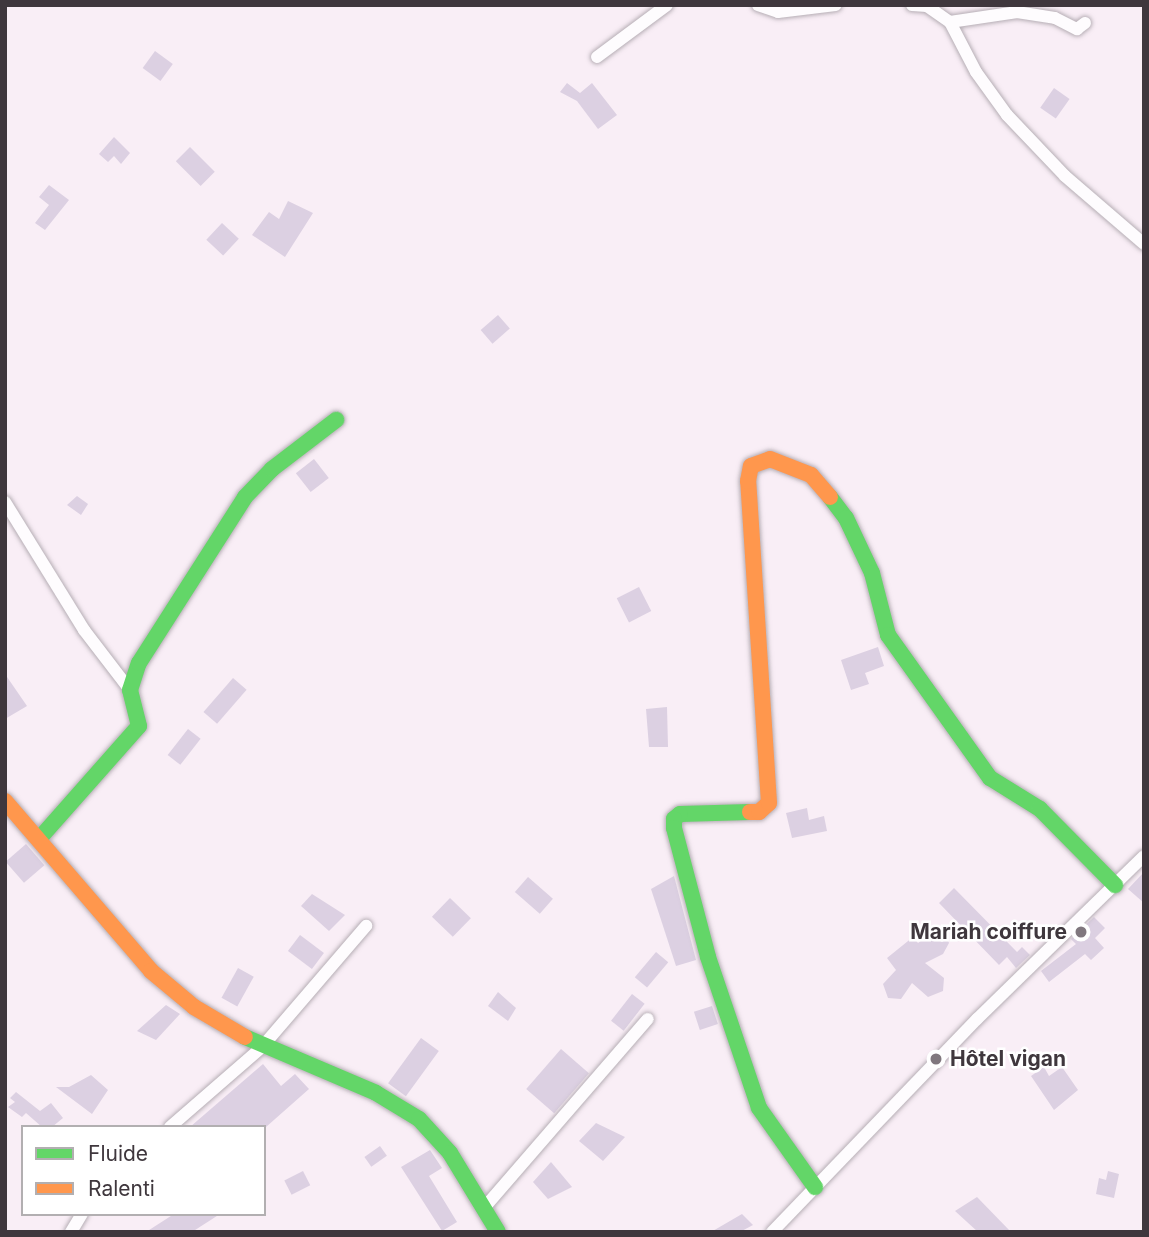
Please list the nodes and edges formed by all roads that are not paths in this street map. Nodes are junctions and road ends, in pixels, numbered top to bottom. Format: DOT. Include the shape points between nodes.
graph roads {
  1 [pos="758,5"];
  2 [pos="836,5"];
  3 [pos="912,5"];
  4 [pos="660,7"];
  5 [pos="950,22"];
  6 [pos="1085,23"];
  7 [pos="597,57"];
  8 [pos="1144,244"];
  9 [pos="336,420"];
  10 [pos="5,502"];
  11 [pos="130,690"];
  12 [pos="5,801"];
  13 [pos="39,839"];
  14 [pos="1144,856"];
  15 [pos="1115,885"];
  16 [pos="366,926"];
  17 [pos="648,1019"];
  18 [pos="262,1047"];
  19 [pos="172,1125"];
  20 [pos="815,1187"];
  21 [pos="484,1208"];
  22 [pos="81,1216"];
  23 [pos="71,1232"];
  24 [pos="498,1232"];
  25 [pos="772,1232"];
  1 -- 2 [label="street" via="778,12"];
  3 -- 5 [label="street" via="926,6"];
  4 -- 7 [label="street"];
  5 -- 6 [label="street" via="1017,12 1040,14 1077,29"];
  5 -- 8 [label="street" via="976,72 1007,116 1065,176"];
  9 -- 11 [label="street" via="272,469 245,497 162,622"];
  10 -- 11 [label="street" via="84,630"];
  11 -- 13 [label="street" via="139,726"];
  12 -- 13 [label="street"];
  13 -- 18 [label="street" via="151,971 194,1007"];
  14 -- 15 [label="street"];
  15 -- 20 [label="street"];
  15 -- 20 [label="street" via="1040,809 990,778 888,635 872,573 846,518 824,489 811,475 770,459 751,466 748,481 769,803 759,812 680,814 674,819 674,828 708,957 756,1100"];
  16 -- 18 [label="street"];
  17 -- 21 [label="street"];
  18 -- 19 [label="street"];
  18 -- 21 [label="street" via="400,1105 435,1134"];
  20 -- 25 [label="street"];
  21 -- 24 [label="street"];
  22 -- 23 [label="street"];
}
